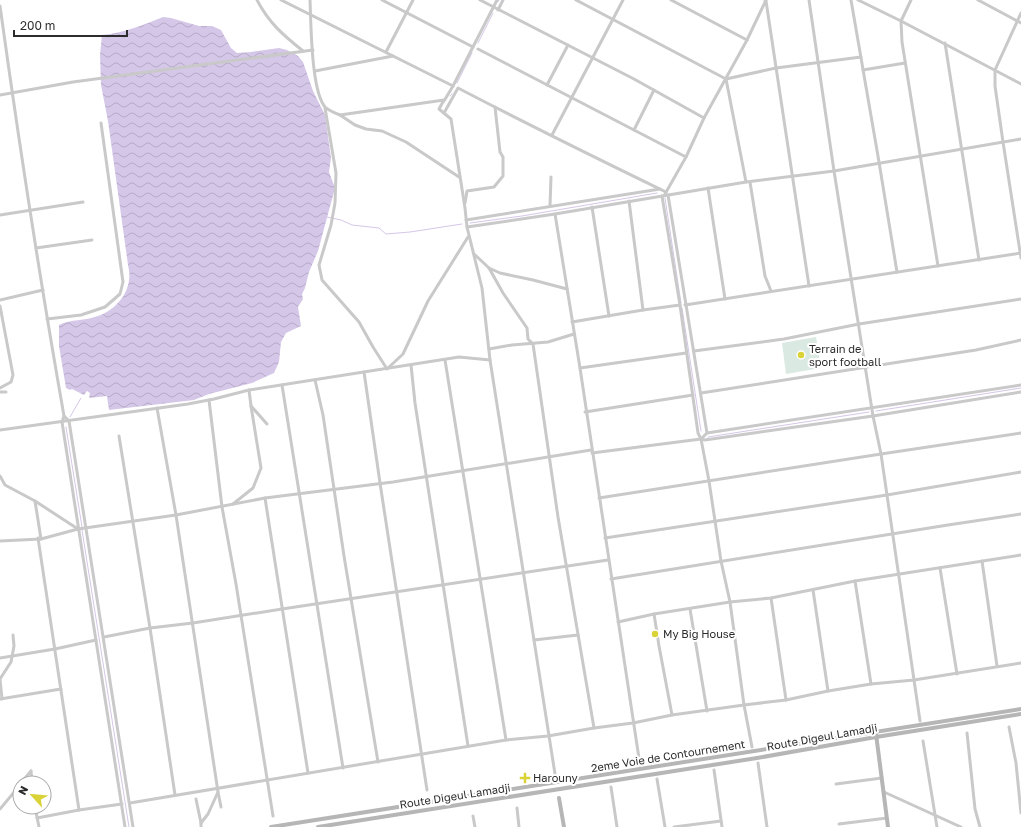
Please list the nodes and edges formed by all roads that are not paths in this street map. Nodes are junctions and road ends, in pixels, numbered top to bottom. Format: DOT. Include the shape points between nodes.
graph roads {
  1 [pos="257,0"];
  2 [pos="281,0"];
  3 [pos="310,0"];
  4 [pos="382,0"];
  5 [pos="413,0"];
  6 [pos="480,0"];
  7 [pos="497,0"];
  8 [pos="503,0"];
  9 [pos="576,0"];
  10 [pos="623,0"];
  11 [pos="671,0"];
  12 [pos="766,0"];
  13 [pos="809,0"];
  14 [pos="851,0"];
  15 [pos="858,0"];
  16 [pos="911,0"];
  17 [pos="978,0"];
  18 [pos="0,6"];
  19 [pos="494,7"];
  20 [pos="498,10"];
  21 [pos="1021,12"];
  22 [pos="407,13"];
  23 [pos="311,14"];
  24 [pos="613,19"];
  25 [pos="1017,20"];
  26 [pos="901,21"];
  27 [pos="1021,23"];
  28 [pos="747,40"];
  29 [pos="945,43"];
  30 [pos="568,45"];
  31 [pos="473,47"];
  32 [pos="478,49"];
  33 [pos="313,50"];
  34 [pos="303,52"];
  35 [pos="386,52"];
  36 [pos="393,56"];
  37 [pos="861,57"];
  38 [pos="593,58"];
  39 [pos="817,63"];
  40 [pos="905,63"];
  41 [pos="776,68"];
  42 [pos="863,70"];
  43 [pos="994,70"];
  44 [pos="315,71"];
  45 [pos="726,79"];
  46 [pos="1021,84"];
  47 [pos="547,85"];
  48 [pos="453,86"];
  49 [pos="654,90"];
  50 [pos="12,92"];
  51 [pos="0,95"];
  52 [pos="572,98"];
  53 [pos="325,107"];
  54 [pos="495,108"];
  55 [pos="439,109"];
  56 [pos="444,113"];
  57 [pos="340,115"];
  58 [pos="704,118"];
  59 [pos="101,123"];
  60 [pos="634,130"];
  61 [pos="552,135"];
  62 [pos="1021,139"];
  63 [pos="1003,142"];
  64 [pos="962,149"];
  65 [pos="919,156"];
  66 [pos="686,157"];
  67 [pos="879,162"];
  68 [pos="834,171"];
  69 [pos="793,176"];
  70 [pos="551,177"];
  71 [pos="460,178"];
  72 [pos="748,182"];
  73 [pos="708,188"];
  74 [pos="660,189"];
  75 [pos="665,194"];
  76 [pos="629,201"];
  77 [pos="83,202"];
  78 [pos="465,206"];
  79 [pos="550,206"];
  80 [pos="592,207"];
  81 [pos="30,210"];
  82 [pos="555,214"];
  83 [pos="0,215"];
  84 [pos="466,220"];
  85 [pos="466,227"];
  86 [pos="468,237"];
  87 [pos="92,240"];
  88 [pos="36,248"];
  89 [pos="1021,253"];
  90 [pos="473,254"];
  91 [pos="1021,258"];
  92 [pos="979,260"];
  93 [pos="938,266"];
  94 [pos="489,268"];
  95 [pos="897,272"];
  96 [pos="852,279"];
  97 [pos="809,286"];
  98 [pos="567,289"];
  99 [pos="43,290"];
  100 [pos="771,291"];
  101 [pos="725,299"];
  102 [pos="1021,299"];
  103 [pos="0,300"];
  104 [pos="680,305"];
  105 [pos="685,305"];
  106 [pos="0,306"];
  107 [pos="643,310"];
  108 [pos="609,316"];
  109 [pos="47,319"];
  110 [pos="572,322"];
  111 [pos="859,324"];
  112 [pos="574,334"];
  113 [pos="1021,340"];
  114 [pos="533,344"];
  115 [pos="489,349"];
  116 [pos="694,351"];
  117 [pos="686,353"];
  118 [pos="445,360"];
  119 [pos="490,360"];
  120 [pos="410,365"];
  121 [pos="866,367"];
  122 [pos="580,368"];
  123 [pos="387,369"];
  124 [pos="364,372"];
  125 [pos="315,380"];
  126 [pos="282,385"];
  127 [pos="1021,385"];
  128 [pos="0,388"];
  129 [pos="249,390"];
  130 [pos="0,392"];
  131 [pos="6,392"];
  132 [pos="1021,392"];
  133 [pos="701,393"];
  134 [pos="693,395"];
  135 [pos="208,400"];
  136 [pos="251,406"];
  137 [pos="157,408"];
  138 [pos="585,412"];
  139 [pos="873,412"];
  140 [pos="64,416"];
  141 [pos="69,421"];
  142 [pos="62,422"];
  143 [pos="267,424"];
  144 [pos="0,430"];
  145 [pos="707,433"];
  146 [pos="1021,433"];
  147 [pos="119,436"];
  148 [pos="701,439"];
  149 [pos="592,452"];
  150 [pos="881,454"];
  151 [pos="549,456"];
  152 [pos="506,463"];
  153 [pos="462,470"];
  154 [pos="1021,472"];
  155 [pos="0,476"];
  156 [pos="427,476"];
  157 [pos="709,481"];
  158 [pos="380,484"];
  159 [pos="335,489"];
  160 [pos="298,494"];
  161 [pos="887,495"];
  162 [pos="265,498"];
  163 [pos="599,498"];
  164 [pos="35,501"];
  165 [pos="231,505"];
  166 [pos="222,507"];
  167 [pos="1021,514"];
  168 [pos="176,515"];
  169 [pos="716,521"];
  170 [pos="133,522"];
  171 [pos="79,529"];
  172 [pos="86,529"];
  173 [pos="892,533"];
  174 [pos="605,538"];
  175 [pos="40,539"];
  176 [pos="0,541"];
  177 [pos="1021,555"];
  178 [pos="608,560"];
  179 [pos="721,561"];
  180 [pos="982,561"];
  181 [pos="567,566"];
  182 [pos="940,568"];
  183 [pos="524,573"];
  184 [pos="899,574"];
  185 [pos="480,579"];
  186 [pos="611,579"];
  187 [pos="855,581"];
  188 [pos="444,584"];
  189 [pos="813,590"];
  190 [pos="397,592"];
  191 [pos="772,598"];
  192 [pos="351,599"];
  193 [pos="730,602"];
  194 [pos="317,604"];
  195 [pos="690,608"];
  196 [pos="282,609"];
  197 [pos="654,614"];
  198 [pos="241,615"];
  199 [pos="618,622"];
  200 [pos="193,623"];
  201 [pos="150,628"];
  202 [pos="13,634"];
  203 [pos="578,635"];
  204 [pos="104,637"];
  205 [pos="96,640"];
  206 [pos="534,640"];
  207 [pos="55,649"];
  208 [pos="12,656"];
  209 [pos="0,658"];
  210 [pos="1021,663"];
  211 [pos="997,666"];
  212 [pos="957,674"];
  213 [pos="914,680"];
  214 [pos="871,684"];
  215 [pos="61,689"];
  216 [pos="828,691"];
  217 [pos="1,699"];
  218 [pos="786,700"];
  219 [pos="744,705"];
  220 [pos="1021,709"];
  221 [pos="707,711"];
  222 [pos="1021,714"];
  223 [pos="672,715"];
  224 [pos="920,721"];
  225 [pos="633,723"];
  226 [pos="1010,727"];
  227 [pos="594,728"];
  228 [pos="967,733"];
  229 [pos="876,734"];
  230 [pos="548,736"];
  231 [pos="506,740"];
  232 [pos="923,741"];
  233 [pos="468,746"];
  234 [pos="752,747"];
  235 [pos="422,755"];
  236 [pos="378,762"];
  237 [pos="758,763"];
  238 [pos="1016,763"];
  239 [pos="1021,763"];
  240 [pos="640,765"];
  241 [pos="343,768"];
  242 [pos="714,770"];
  243 [pos="308,773"];
  244 [pos="555,774"];
  245 [pos="882,778"];
  246 [pos="266,780"];
  247 [pos="657,780"];
  248 [pos="836,784"];
  249 [pos="610,787"];
  250 [pos="218,790"];
  251 [pos="427,790"];
  252 [pos="884,792"];
  253 [pos="12,795"];
  254 [pos="175,795"];
  255 [pos="559,798"];
  256 [pos="196,799"];
  257 [pos="130,803"];
  258 [pos="122,804"];
  259 [pos="1020,805"];
  260 [pos="221,807"];
  261 [pos="517,808"];
  262 [pos="0,810"];
  263 [pos="79,810"];
  264 [pos="1021,813"];
  265 [pos="936,814"];
  266 [pos="37,815"];
  267 [pos="273,816"];
  268 [pos="473,816"];
  269 [pos="37,818"];
  270 [pos="887,818"];
  271 [pos="721,821"];
  272 [pos="839,824"];
  273 [pos="201,825"];
  274 [pos="39,827"];
  275 [pos="125,827"];
  276 [pos="133,827"];
  277 [pos="271,827"];
  278 [pos="318,827"];
  279 [pos="475,827"];
  280 [pos="519,827"];
  281 [pos="564,827"];
  282 [pos="617,827"];
  283 [pos="665,827"];
  284 [pos="674,827"];
  285 [pos="722,827"];
  286 [pos="767,827"];
  287 [pos="888,827"];
  288 [pos="937,827"];
  289 [pos="961,827"];
  290 [pos="980,827"];
  1 -- 34 [label="street" via="264,14"];
  2 -- 23 [label="street"];
  3 -- 23 [label="street"];
  4 -- 22 [label="street"];
  5 -- 22 [label="street"];
  6 -- 19 [label="street"];
  7 -- 19 [label="street"];
  8 -- 20 [label="street"];
  9 -- 24 [label="street"];
  10 -- 24 [label="street"];
  11 -- 28 [label="street"];
  12 -- 28 [label="street"];
  12 -- 41 [label="street"];
  13 -- 39 [label="street"];
  14 -- 37 [label="street"];
  15 -- 26 [label="street"];
  16 -- 26 [label="street"];
  17 -- 25 [label="street"];
  18 -- 50 [label="street"];
  19 -- 20 [label="street"];
  19 -- 31 [label="street"];
  20 -- 30 [label="street"];
  21 -- 25 [label="street"];
  22 -- 31 [label="street"];
  22 -- 35 [label="street"];
  23 -- 33 [label="street"];
  23 -- 35 [label="street"];
  24 -- 38 [label="street"];
  24 -- 45 [label="street"];
  25 -- 27 [label="street"];
  25 -- 43 [label="street"];
  26 -- 29 [label="street"];
  26 -- 40 [label="street"];
  28 -- 45 [label="street"];
  29 -- 43 [label="street"];
  29 -- 64 [label="street"];
  30 -- 38 [label="street"];
  30 -- 47 [label="street"];
  31 -- 48 [label="street"];
  32 -- 47 [label="street"];
  33 -- 34 [label="street"];
  33 -- 44 [label="street"];
  34 -- 50 [label="street"];
  35 -- 36 [label="street"];
  36 -- 44 [label="street"];
  36 -- 48 [label="street"];
  37 -- 39 [label="street"];
  37 -- 42 [label="street"];
  38 -- 49 [label="street"];
  38 -- 52 [label="street"];
  39 -- 41 [label="street"];
  39 -- 68 [label="street"];
  40 -- 42 [label="street"];
  40 -- 65 [label="street"];
  41 -- 45 [label="street"];
  41 -- 69 [label="street"];
  42 -- 67 [label="street"];
  43 -- 46 [label="street"];
  43 -- 63 [label="street"];
  44 -- 53 [label="street" via="318,93"];
  45 -- 58 [label="street"];
  45 -- 72 [label="street"];
  47 -- 52 [label="street"];
  48 -- 55 [label="street"];
  49 -- 58 [label="street"];
  49 -- 60 [label="street"];
  50 -- 51 [label="street"];
  50 -- 81 [label="street"];
  52 -- 60 [label="street"];
  52 -- 61 [label="street"];
  53 -- 57 [label="street"];
  53 -- 123 [label="street" via="336,173 331,225 319,265 322,280 359,322"];
  54 -- 56 [label="street" via="458,88"];
  54 -- 61 [label="street"];
  54 -- 78 [label="street" via="500,152 503,157 503,176 494,187 467,192"];
  55 -- 56 [label="street"];
  55 -- 57 [label="street" via="444,100"];
  56 -- 71 [label="street" via="451,119"];
  57 -- 71 [label="street" via="355,125 382,131 406,142"];
  58 -- 66 [label="street"];
  59 -- 109 [label="street" via="123,282 120,294 105,307 82,314"];
  60 -- 66 [label="street"];
  61 -- 74 [label="street"];
  62 -- 63 [label="street"];
  63 -- 64 [label="street"];
  63 -- 89 [label="street"];
  64 -- 65 [label="street"];
  64 -- 92 [label="street"];
  65 -- 67 [label="street"];
  65 -- 93 [label="street"];
  66 -- 75 [label="street"];
  67 -- 68 [label="street"];
  67 -- 95 [label="street"];
  68 -- 69 [label="street"];
  68 -- 96 [label="street"];
  69 -- 72 [label="street"];
  69 -- 97 [label="street"];
  70 -- 79 [label="street"];
  71 -- 78 [label="street"];
  72 -- 73 [label="street"];
  72 -- 100 [label="street" via="765,276"];
  73 -- 75 [label="street"];
  73 -- 101 [label="street"];
  74 -- 75 [label="street"];
  74 -- 79 [label="street"];
  75 -- 76 [label="street"];
  75 -- 104 [label="street"];
  75 -- 105 [label="street"];
  76 -- 80 [label="street"];
  76 -- 107 [label="street"];
  77 -- 81 [label="street"];
  78 -- 84 [label="street"];
  79 -- 84 [label="street"];
  80 -- 82 [label="street"];
  80 -- 108 [label="street"];
  81 -- 83 [label="street"];
  81 -- 88 [label="street"];
  82 -- 85 [label="street"];
  82 -- 98 [label="street"];
  84 -- 85 [label="street"];
  85 -- 86 [label="street"];
  86 -- 90 [label="street"];
  86 -- 123 [label="street" via="428,301 402,354"];
  87 -- 88 [label="street"];
  88 -- 99 [label="street"];
  89 -- 91 [label="street"];
  89 -- 92 [label="street"];
  90 -- 94 [label="street"];
  90 -- 115 [label="street" via="482,288"];
  92 -- 93 [label="street"];
  93 -- 95 [label="street"];
  94 -- 98 [label="street"];
  94 -- 114 [label="street" via="527,328 528,339"];
  95 -- 96 [label="street"];
  96 -- 97 [label="street"];
  96 -- 111 [label="street"];
  97 -- 100 [label="street"];
  98 -- 110 [label="street"];
  99 -- 103 [label="street"];
  99 -- 109 [label="street"];
  100 -- 101 [label="street"];
  101 -- 105 [label="street"];
  102 -- 111 [label="street"];
  104 -- 107 [label="street"];
  104 -- 117 [label="street"];
  105 -- 116 [label="street"];
  106 -- 128 [label="street" via="13,375 11,382"];
  107 -- 108 [label="street"];
  108 -- 110 [label="street"];
  109 -- 140 [label="street"];
  110 -- 112 [label="street"];
  111 -- 116 [label="street" via="791,338"];
  111 -- 121 [label="street"];
  112 -- 114 [label="street"];
  112 -- 122 [label="street"];
  113 -- 121 [label="street" via="976,350"];
  114 -- 115 [label="street"];
  114 -- 151 [label="street"];
  115 -- 119 [label="street"];
  116 -- 133 [label="street"];
  117 -- 122 [label="street"];
  117 -- 134 [label="street"];
  118 -- 119 [label="street" via="464,357"];
  118 -- 120 [label="street"];
  118 -- 153 [label="street"];
  119 -- 152 [label="street"];
  120 -- 123 [label="street"];
  120 -- 156 [label="street"];
  121 -- 133 [label="street"];
  121 -- 139 [label="street"];
  122 -- 138 [label="street"];
  123 -- 124 [label="street"];
  124 -- 125 [label="street"];
  124 -- 158 [label="street"];
  125 -- 126 [label="street"];
  125 -- 159 [label="street"];
  126 -- 129 [label="street"];
  126 -- 160 [label="street"];
  127 -- 139 [label="street"];
  129 -- 135 [label="street"];
  129 -- 136 [label="street"];
  130 -- 131 [label="street"];
  132 -- 139 [label="street"];
  133 -- 145 [label="street"];
  134 -- 138 [label="street"];
  134 -- 148 [label="street"];
  135 -- 137 [label="street"];
  135 -- 166 [label="street"];
  136 -- 143 [label="street"];
  136 -- 165 [label="street" via="261,468 253,488"];
  137 -- 141 [label="street"];
  137 -- 168 [label="street"];
  138 -- 149 [label="street"];
  139 -- 145 [label="street"];
  139 -- 148 [label="street"];
  139 -- 150 [label="street"];
  140 -- 141 [label="street"];
  140 -- 142 [label="street"];
  141 -- 142 [label="street"];
  141 -- 172 [label="street"];
  142 -- 144 [label="street"];
  142 -- 171 [label="street"];
  145 -- 148 [label="street"];
  146 -- 150 [label="street"];
  147 -- 170 [label="street"];
  148 -- 149 [label="street"];
  148 -- 157 [label="street"];
  149 -- 151 [label="street"];
  149 -- 163 [label="street"];
  150 -- 157 [label="street"];
  150 -- 161 [label="street"];
  151 -- 152 [label="street"];
  151 -- 181 [label="street"];
  152 -- 153 [label="street"];
  152 -- 183 [label="street"];
  153 -- 156 [label="street"];
  153 -- 185 [label="street"];
  154 -- 161 [label="street"];
  155 -- 164 [label="street" via="5,485"];
  156 -- 158 [label="street"];
  156 -- 188 [label="street"];
  157 -- 163 [label="street"];
  157 -- 169 [label="street"];
  158 -- 159 [label="street"];
  158 -- 190 [label="street"];
  159 -- 160 [label="street"];
  159 -- 192 [label="street"];
  160 -- 162 [label="street"];
  160 -- 194 [label="street"];
  161 -- 169 [label="street"];
  161 -- 173 [label="street"];
  162 -- 165 [label="street"];
  162 -- 196 [label="street"];
  163 -- 174 [label="street"];
  164 -- 171 [label="street"];
  164 -- 175 [label="street"];
  165 -- 166 [label="street"];
  166 -- 168 [label="street"];
  166 -- 198 [label="street"];
  167 -- 173 [label="street"];
  168 -- 170 [label="street"];
  168 -- 200 [label="street"];
  169 -- 174 [label="street"];
  169 -- 179 [label="street"];
  170 -- 172 [label="street"];
  170 -- 201 [label="street"];
  171 -- 172 [label="street"];
  171 -- 175 [label="street"];
  171 -- 205 [label="street"];
  172 -- 204 [label="street"];
  173 -- 179 [label="street"];
  173 -- 184 [label="street"];
  174 -- 178 [label="street"];
  175 -- 176 [label="street"];
  175 -- 207 [label="street"];
  177 -- 180 [label="street"];
  178 -- 181 [label="street"];
  178 -- 186 [label="street"];
  179 -- 186 [label="street"];
  179 -- 193 [label="street"];
  180 -- 182 [label="street"];
  180 -- 211 [label="street"];
  181 -- 183 [label="street"];
  181 -- 203 [label="street"];
  182 -- 184 [label="street"];
  182 -- 212 [label="street"];
  183 -- 185 [label="street"];
  183 -- 206 [label="street"];
  184 -- 187 [label="street"];
  184 -- 213 [label="street"];
  185 -- 188 [label="street"];
  185 -- 231 [label="street"];
  186 -- 199 [label="street"];
  187 -- 189 [label="street"];
  187 -- 214 [label="street"];
  188 -- 190 [label="street"];
  188 -- 233 [label="street"];
  189 -- 191 [label="street"];
  189 -- 216 [label="street"];
  190 -- 192 [label="street"];
  190 -- 235 [label="street"];
  191 -- 193 [label="street"];
  191 -- 218 [label="street"];
  192 -- 194 [label="street"];
  192 -- 236 [label="street"];
  193 -- 195 [label="street"];
  193 -- 219 [label="street"];
  194 -- 196 [label="street"];
  194 -- 241 [label="street"];
  195 -- 197 [label="street"];
  195 -- 221 [label="street"];
  196 -- 198 [label="street"];
  196 -- 243 [label="street"];
  197 -- 199 [label="street"];
  197 -- 223 [label="street"];
  198 -- 200 [label="street"];
  198 -- 246 [label="street"];
  199 -- 225 [label="street"];
  200 -- 201 [label="street"];
  200 -- 250 [label="street"];
  201 -- 204 [label="street"];
  201 -- 254 [label="street"];
  202 -- 208 [label="street"];
  203 -- 206 [label="street"];
  203 -- 227 [label="street"];
  204 -- 257 [label="street"];
  205 -- 207 [label="street"];
  205 -- 258 [label="street"];
  206 -- 230 [label="street"];
  207 -- 208 [label="street"];
  207 -- 215 [label="street"];
  208 -- 209 [label="street"];
  208 -- 217 [label="street" via="0,679"];
  210 -- 211 [label="street"];
  211 -- 212 [label="street"];
  212 -- 213 [label="street"];
  213 -- 214 [label="street"];
  213 -- 224 [label="street"];
  214 -- 216 [label="street"];
  215 -- 217 [label="street"];
  215 -- 263 [label="street"];
  216 -- 218 [label="street"];
  218 -- 219 [label="street"];
  219 -- 221 [label="street"];
  219 -- 234 [label="street"];
  220 -- 229 [label="main road, 2eme Voie de Contournement"];
  221 -- 223 [label="street"];
  222 -- 229 [label="main road, Route Digeul Lamadji"];
  223 -- 225 [label="street"];
  225 -- 227 [label="street"];
  225 -- 240 [label="street"];
  226 -- 238 [label="street"];
  227 -- 230 [label="street"];
  228 -- 290 [label="street" via="975,809"];
  229 -- 245 [label="main road"];
  229 -- 277 [label="main road, 2eme Voie de Contournement"];
  229 -- 278 [label="main road, Route Digeul Lamadji" via="757,758"];
  230 -- 231 [label="street"];
  230 -- 244 [label="street"];
  231 -- 233 [label="street"];
  232 -- 265 [label="street"];
  233 -- 235 [label="street"];
  235 -- 236 [label="street"];
  235 -- 251 [label="street"];
  236 -- 241 [label="street"];
  237 -- 286 [label="street"];
  238 -- 239 [label="street"];
  238 -- 259 [label="street"];
  241 -- 243 [label="street"];
  242 -- 271 [label="street"];
  243 -- 246 [label="street"];
  245 -- 248 [label="street"];
  245 -- 252 [label="main road"];
  246 -- 250 [label="street"];
  246 -- 267 [label="street"];
  247 -- 283 [label="street"];
  249 -- 282 [label="street"];
  250 -- 254 [label="street"];
  250 -- 260 [label="street"];
  250 -- 273 [label="street"];
  252 -- 265 [label="street"];
  252 -- 270 [label="main road"];
  253 -- 262 [label="street"];
  254 -- 257 [label="street"];
  255 -- 281 [label="main road"];
  256 -- 273 [label="street"];
  257 -- 276 [label="street"];
  258 -- 263 [label="street"];
  258 -- 275 [label="street"];
  259 -- 264 [label="street"];
  261 -- 280 [label="street"];
  263 -- 269 [label="street"];
  265 -- 288 [label="street"];
  265 -- 289 [label="street"];
  266 -- 269 [label="street"];
  268 -- 279 [label="street"];
  269 -- 274 [label="street"];
  270 -- 272 [label="street"];
  270 -- 287 [label="main road"];
  271 -- 284 [label="street"];
  271 -- 285 [label="street"];
}
